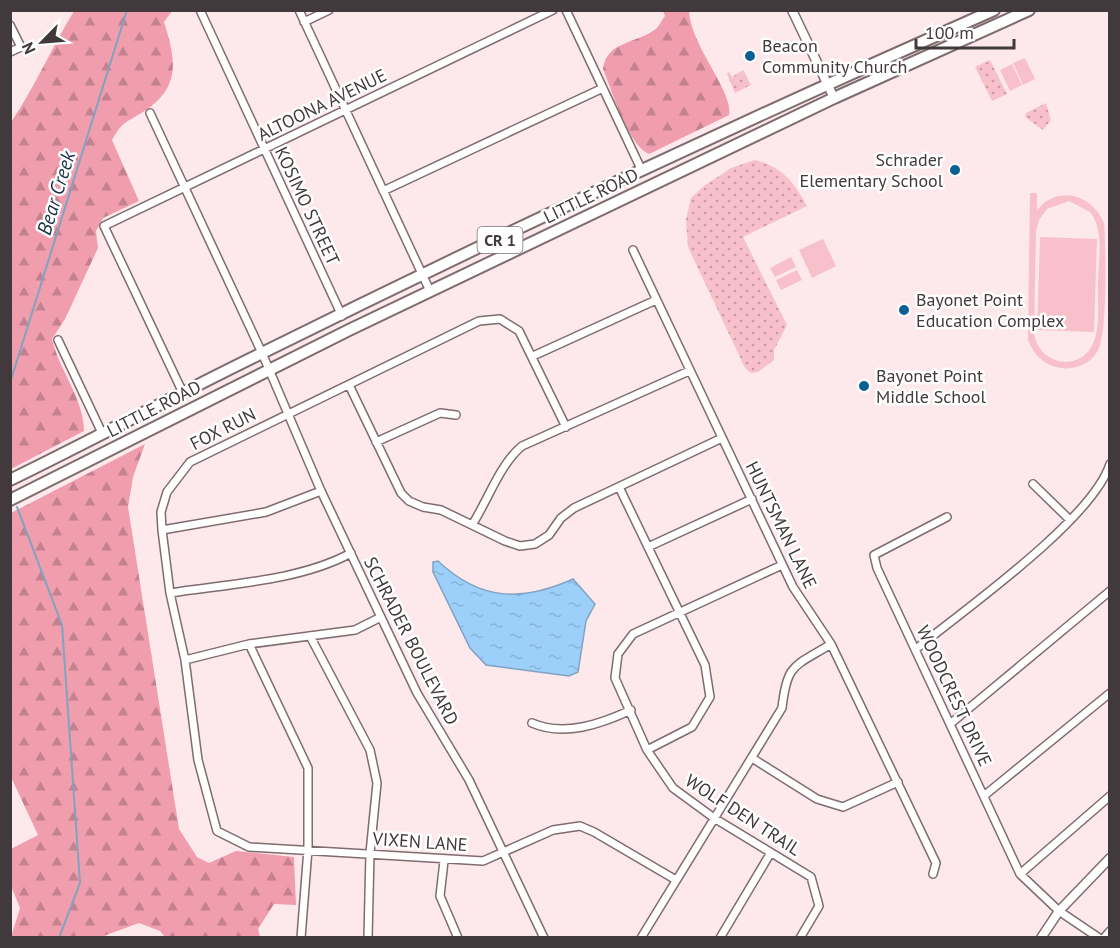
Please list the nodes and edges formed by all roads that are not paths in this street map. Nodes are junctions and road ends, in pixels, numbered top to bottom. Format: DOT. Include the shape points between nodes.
graph roads {
  1 [pos="200,10"];
  2 [pos="298,10"];
  3 [pos="328,10"];
  4 [pos="552,10"];
  5 [pos="566,10"];
  6 [pos="792,10"];
  7 [pos="994,10"];
  8 [pos="1029,10"];
  9 [pos="304,22"];
  10 [pos="10,25"];
  11 [pos="10,52"];
  12 [pos="828,83"];
  13 [pos="603,88"];
  14 [pos="834,98"];
  15 [pos="345,110"];
  16 [pos="150,113"];
  17 [pos="264,149"];
  18 [pos="642,171"];
  19 [pos="184,187"];
  20 [pos="383,191"];
  21 [pos="633,250"];
  22 [pos="423,276"];
  23 [pos="430,291"];
  24 [pos="656,300"];
  25 [pos="342,316"];
  26 [pos="58,340"];
  27 [pos="262,353"];
  28 [pos="533,356"];
  29 [pos="267,370"];
  30 [pos="689,371"];
  31 [pos="349,385"];
  32 [pos="183,393"];
  33 [pos="286,414"];
  34 [pos="456,415"];
  35 [pos="566,427"];
  36 [pos="102,434"];
  37 [pos="722,438"];
  38 [pos="376,442"];
  39 [pos="1110,464"];
  40 [pos="10,480"];
  41 [pos="1033,484"];
  42 [pos="619,486"];
  43 [pos="321,491"];
  44 [pos="752,499"];
  45 [pos="10,500"];
  46 [pos="946,517"];
  47 [pos="1070,520"];
  48 [pos="472,525"];
  49 [pos="162,530"];
  50 [pos="648,547"];
  51 [pos="351,553"];
  52 [pos="782,565"];
  53 [pos="1110,591"];
  54 [pos="170,593"];
  55 [pos="679,612"];
  56 [pos="381,617"];
  57 [pos="310,636"];
  58 [pos="249,644"];
  59 [pos="831,644"];
  60 [pos="916,649"];
  61 [pos="185,660"];
  62 [pos="1110,693"];
  63 [pos="631,710"];
  64 [pos="532,723"];
  65 [pos="950,724"];
  66 [pos="647,750"];
  67 [pos="752,758"];
  68 [pos="898,782"];
  69 [pos="985,795"];
  70 [pos="1110,796"];
  71 [pos="714,818"];
  72 [pos="217,831"];
  73 [pos="308,849"];
  74 [pos="502,852"];
  75 [pos="370,853"];
  76 [pos="770,854"];
  77 [pos="1110,858"];
  78 [pos="444,861"];
  79 [pos="1020,873"];
  80 [pos="933,874"];
  81 [pos="676,880"];
  82 [pos="1059,911"];
  83 [pos="1110,931"];
  84 [pos="301,938"];
  85 [pos="368,938"];
  86 [pos="458,938"];
  87 [pos="544,938"];
  88 [pos="641,938"];
  89 [pos="720,938"];
  90 [pos="800,938"];
  91 [pos="1041,938"];
  92 [pos="1099,938"];
  93 [pos="1104,938"];
  1 -- 17 [label="street, KOSIMO STREET"];
  2 -- 9 [label="street"];
  3 -- 9 [label="street"];
  4 -- 15 [label="street, ALTOONA AVENUE"];
  5 -- 13 [label="street"];
  6 -- 12 [label="street"];
  7 -- 12 [label="main road, LITTLE ROAD / CR 1"];
  8 -- 14 [label="main road, LITTLE ROAD / CR 1"];
  9 -- 15 [label="street"];
  10 -- 11 [label="street" via="21,47"];
  12 -- 14 [label="street"];
  12 -- 18 [label="main road, LITTLE ROAD / CR 1"];
  13 -- 18 [label="street"];
  13 -- 20 [label="street"];
  14 -- 23 [label="main road, LITTLE ROAD / CR 1"];
  15 -- 17 [label="street, ALTOONA AVENUE"];
  15 -- 20 [label="street"];
  16 -- 19 [label="street, SCHRADER BOULEVARD"];
  17 -- 19 [label="street, ALTOONA AVENUE"];
  17 -- 25 [label="street, KOSIMO STREET"];
  18 -- 22 [label="main road, LITTLE ROAD / CR 1"];
  19 -- 27 [label="street, SCHRADER BOULEVARD"];
  19 -- 32 [label="street, ALTOONA AVENUE" via="105,226"];
  20 -- 22 [label="street"];
  21 -- 24 [label="street, HUNTSMAN LANE"];
  22 -- 23 [label="street"];
  22 -- 25 [label="main road, LITTLE ROAD / CR 1"];
  23 -- 29 [label="main road, LITTLE ROAD / CR 1"];
  24 -- 28 [label="street"];
  24 -- 30 [label="street, HUNTSMAN LANE"];
  25 -- 27 [label="main road, LITTLE ROAD / CR 1"];
  26 -- 36 [label="street"];
  27 -- 29 [label="street, SCHRADER BOULEVARD"];
  27 -- 32 [label="main road, LITTLE ROAD / CR 1"];
  28 -- 31 [label="street, FOX RUN" via="519,331 500,319 479,321"];
  28 -- 35 [label="street, FOX RUN"];
  29 -- 33 [label="street, SCHRADER BOULEVARD"];
  29 -- 45 [label="main road, LITTLE ROAD / CR 1"];
  30 -- 35 [label="street"];
  30 -- 37 [label="street, HUNTSMAN LANE"];
  31 -- 33 [label="street, FOX RUN"];
  31 -- 38 [label="street"];
  32 -- 36 [label="main road, LITTLE ROAD / CR 1"];
  33 -- 43 [label="street, SCHRADER BOULEVARD"];
  33 -- 49 [label="street, FOX RUN" via="190,462 167,492 161,512"];
  34 -- 38 [label="street" via="440,413"];
  35 -- 48 [label="street" via="522,446 509,457"];
  36 -- 40 [label="main road, LITTLE ROAD / CR 1"];
  37 -- 42 [label="street"];
  37 -- 44 [label="street, HUNTSMAN LANE"];
  38 -- 48 [label="street" via="401,493 409,501"];
  39 -- 47 [label="street" via="1106,476"];
  41 -- 47 [label="street"];
  42 -- 48 [label="street" via="574,507 549,536 535,544 520,546"];
  42 -- 50 [label="street"];
  43 -- 49 [label="street" via="266,512"];
  43 -- 51 [label="street, SCHRADER BOULEVARD"];
  44 -- 50 [label="street"];
  44 -- 52 [label="street, HUNTSMAN LANE"];
  46 -- 60 [label="street, WOODCREST DRIVE" via="874,555"];
  47 -- 60 [label="street"];
  49 -- 54 [label="street, FOX RUN"];
  50 -- 55 [label="street"];
  51 -- 54 [label="street" via="329,565"];
  51 -- 56 [label="street, SCHRADER BOULEVARD"];
  52 -- 55 [label="street, WOLF DEN TRAIL"];
  52 -- 59 [label="street, HUNTSMAN LANE"];
  53 -- 65 [label="street"];
  54 -- 61 [label="street, FOX RUN"];
  55 -- 63 [label="street, WOLF DEN TRAIL" via="633,634 618,654 615,678"];
  55 -- 66 [label="street" via="705,665 710,697 692,727"];
  56 -- 57 [label="street" via="355,630"];
  56 -- 74 [label="street, SCHRADER BOULEVARD" via="417,693 469,780"];
  57 -- 58 [label="street"];
  57 -- 75 [label="street" via="370,750 377,783"];
  58 -- 61 [label="street"];
  58 -- 73 [label="street" via="308,768"];
  59 -- 67 [label="street" via="794,667 785,680 782,708"];
  59 -- 68 [label="street, HUNTSMAN LANE"];
  60 -- 65 [label="street, WOODCREST DRIVE"];
  61 -- 72 [label="street, FOX RUN" via="198,760"];
  62 -- 69 [label="street"];
  63 -- 64 [label="street" via="601,724 573,728 543,728"];
  63 -- 66 [label="street, WOLF DEN TRAIL"];
  65 -- 69 [label="street, WOODCREST DRIVE"];
  66 -- 71 [label="street, WOLF DEN TRAIL" via="673,788"];
  67 -- 68 [label="street" via="817,799 843,807"];
  67 -- 71 [label="street"];
  68 -- 80 [label="street, HUNTSMAN LANE" via="936,863"];
  69 -- 79 [label="street, WOODCREST DRIVE"];
  70 -- 79 [label="street"];
  71 -- 76 [label="street, WOLF DEN TRAIL"];
  71 -- 81 [label="street"];
  72 -- 73 [label="street, VIXEN LANE" via="249,847"];
  73 -- 75 [label="street, VIXEN LANE"];
  73 -- 84 [label="street"];
  74 -- 78 [label="street, VIXEN LANE" via="483,861"];
  74 -- 81 [label="street, VIXEN LANE" via="553,830 580,826"];
  74 -- 87 [label="street, SCHRADER BOULEVARD"];
  75 -- 78 [label="street, VIXEN LANE"];
  75 -- 85 [label="street"];
  76 -- 89 [label="street"];
  76 -- 90 [label="street, WOLF DEN TRAIL" via="811,877 819,906"];
  77 -- 82 [label="street"];
  78 -- 86 [label="street" via="440,896"];
  79 -- 82 [label="street, WOODCREST DRIVE"];
  81 -- 88 [label="street"];
  82 -- 91 [label="street"];
  82 -- 92 [label="street, WOODCREST DRIVE"];
  83 -- 93 [label="street"];
}
